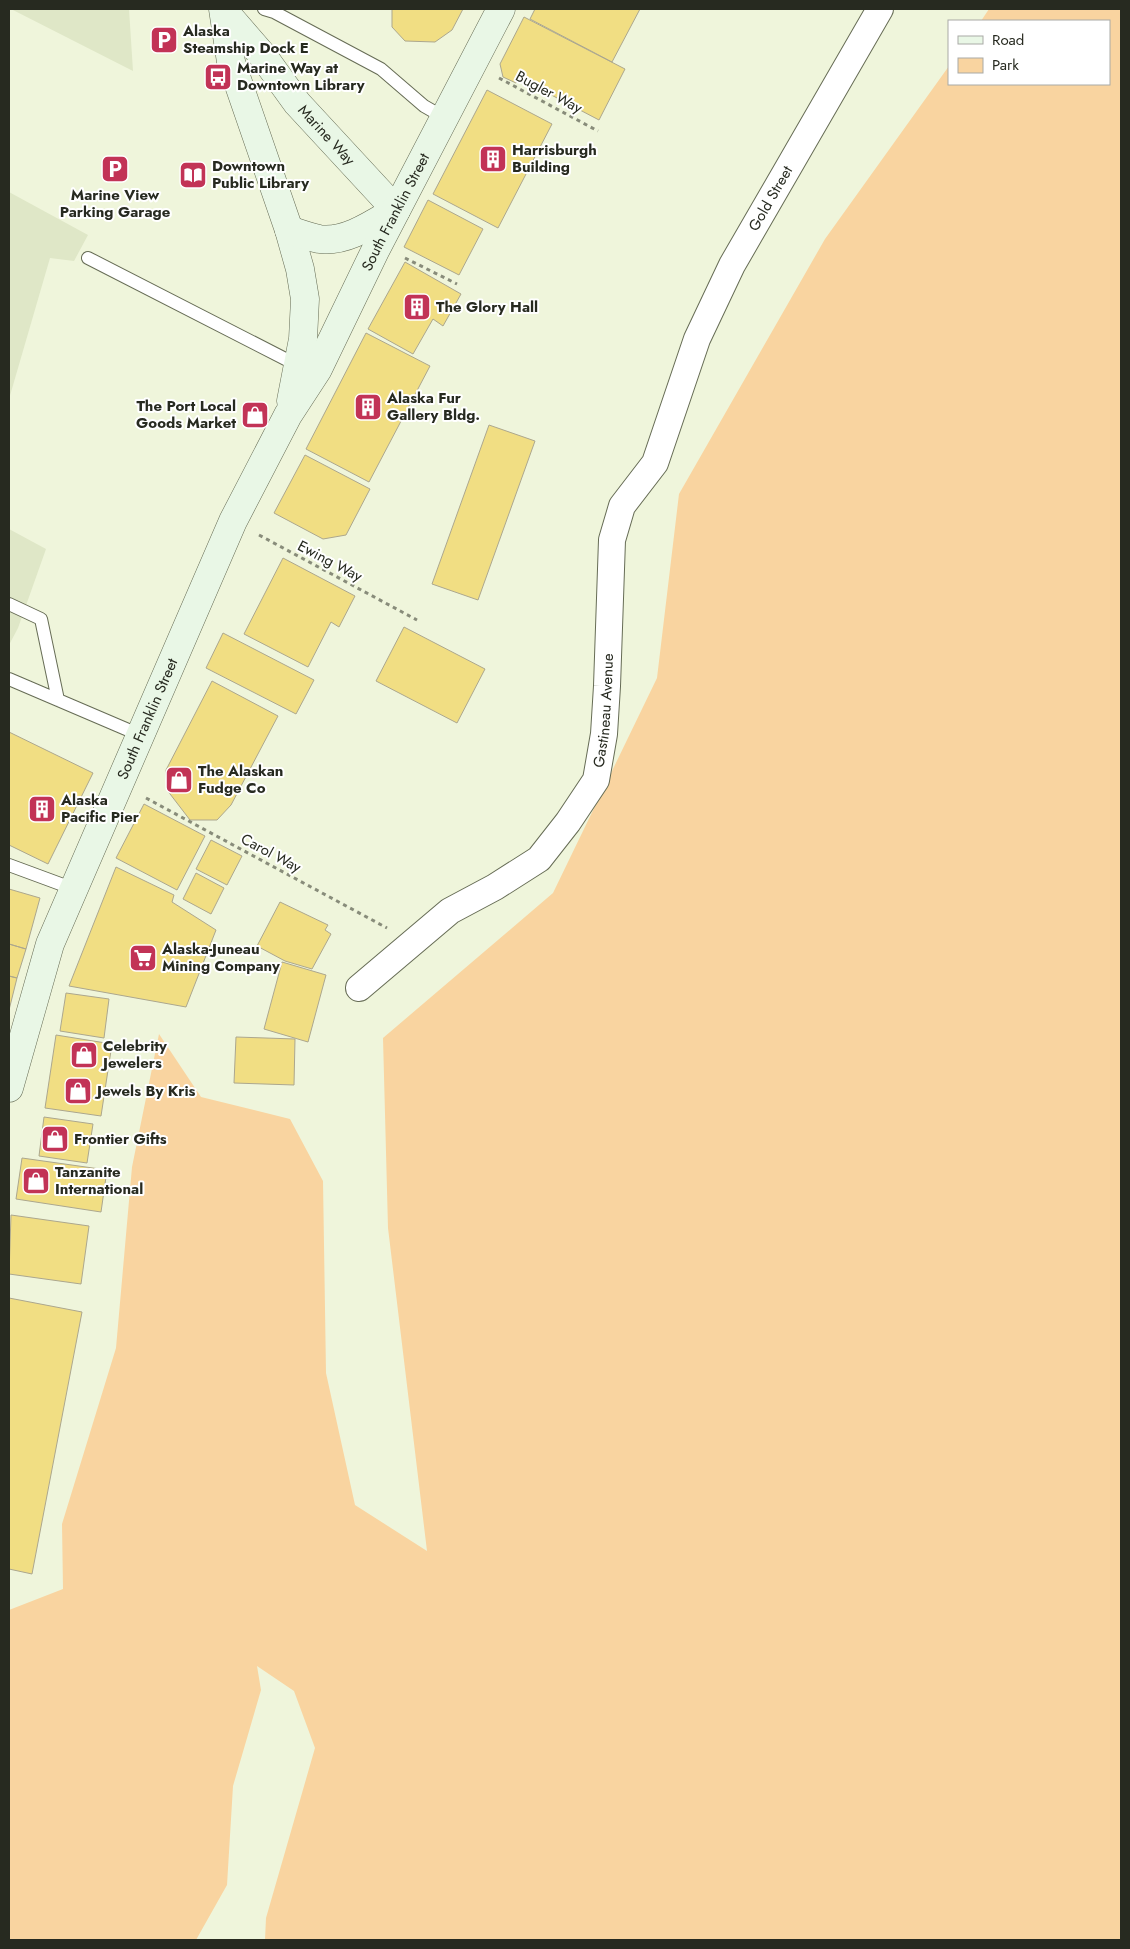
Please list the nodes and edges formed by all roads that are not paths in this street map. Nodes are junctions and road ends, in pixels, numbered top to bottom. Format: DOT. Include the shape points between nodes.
graph roads {
  1 [pos="264,9"];
  2 [pos="501,9"];
  3 [pos="880,9"];
  4 [pos="223,10"];
  5 [pos="445,118"];
  6 [pos="396,210"];
  7 [pos="289,230"];
  8 [pos="88,258"];
  9 [pos="297,365"];
  10 [pos="677,397"];
  11 [pos="288,415"];
  12 [pos="9,604"];
  13 [pos="9,679"];
  14 [pos="58,700"];
  15 [pos="140,735"];
  16 [pos="9,864"];
  17 [pos="74,889"];
  18 [pos="359,988"];
  19 [pos="9,1088"];
  1 -- 5 [label="lane" via="381,68 424,106"];
  2 -- 5 [label="main road, South Franklin Street"];
  3 -- 10 [label="street, Gold Street" via="732,265 697,339"];
  4 -- 6 [label="main road, Marine Way" via="263,56 297,103"];
  4 -- 7 [label="main road, Marine Way" via="231,62"];
  5 -- 6 [label="main road, South Franklin Street"];
  6 -- 7 [label="main road" via="362,230 340,237 320,239"];
  6 -- 11 [label="main road, South Franklin Street" via="318,369"];
  7 -- 9 [label="main road, South Franklin Street" via="305,299 303,339"];
  8 -- 9 [label="lane"];
  9 -- 11 [label="main road, South Franklin Street"];
  10 -- 18 [label="street, Gastineau Avenue" via="654,463 622,506 612,540 604,734 596,780 538,859 450,912"];
  11 -- 15 [label="main road, South Franklin Street" via="233,521"];
  12 -- 14 [label="lane" via="41,620"];
  13 -- 14 [label="lane"];
  14 -- 15 [label="lane"];
  15 -- 17 [label="main road, South Franklin Street"];
  16 -- 17 [label="lane"];
  17 -- 19 [label="main road, South Franklin Street" via="50,944"];
}
